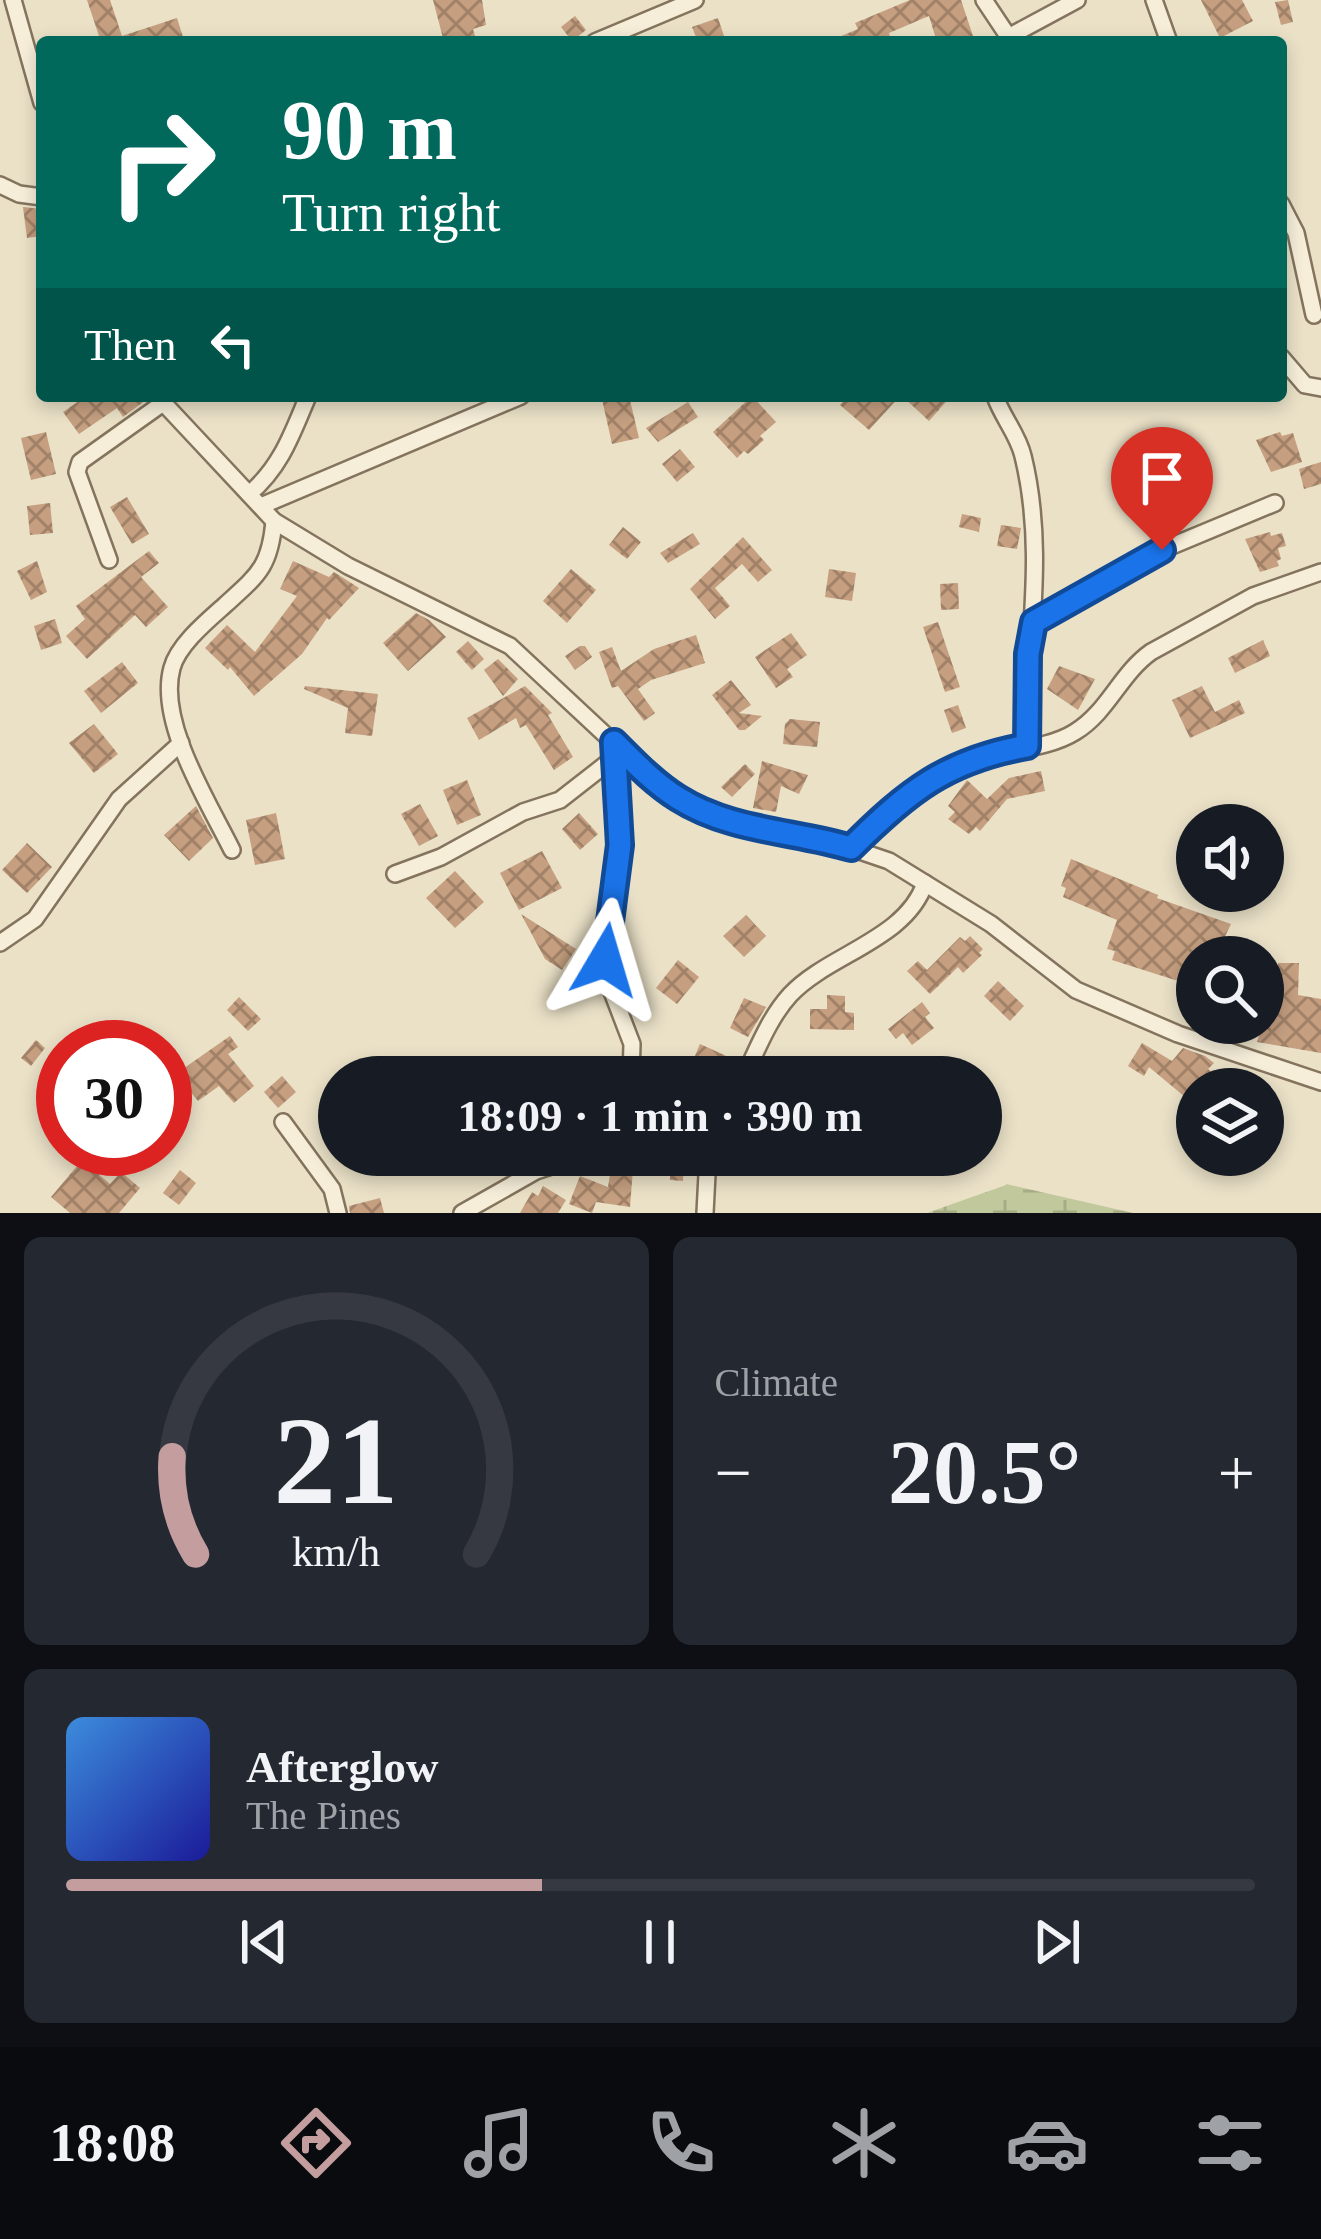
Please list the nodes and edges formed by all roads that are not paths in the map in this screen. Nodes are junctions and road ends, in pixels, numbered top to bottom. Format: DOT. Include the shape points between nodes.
graph roads {
  1 [pos="13,0"];
  2 [pos="695,0"];
  3 [pos="984,0"];
  4 [pos="1077,0"];
  5 [pos="1154,0"];
  6 [pos="609,36"];
  7 [pos="1009,36"];
  8 [pos="1016,36"];
  9 [pos="1167,36"];
  10 [pos="36,82"];
  11 [pos="0,185"];
  12 [pos="36,196"];
  13 [pos="1287,216"];
  14 [pos="1314,315"];
  15 [pos="1287,364"];
  16 [pos="1321,388"];
  17 [pos="157,402"];
  18 [pos="162,402"];
  19 [pos="305,402"];
  20 [pos="506,402"];
  21 [pos="998,402"];
  22 [pos="255,500"];
  23 [pos="1275,503"];
  24 [pos="274,521"];
  25 [pos="109,560"];
  26 [pos="1321,572"];
  27 [pos="1034,622"];
  28 [pos="181,743"];
  29 [pos="1027,746"];
  30 [pos="614,750"];
  31 [pos="851,848"];
  32 [pos="232,850"];
  33 [pos="395,874"];
  34 [pos="925,883"];
  35 [pos="0,943"];
  36 [pos="632,1056"];
  37 [pos="756,1056"];
  38 [pos="1321,1082"];
  39 [pos="283,1122"];
  40 [pos="529,1176"];
  41 [pos="707,1176"];
  42 [pos="338,1213"];
  43 [pos="462,1213"];
  44 [pos="705,1213"];
  1 -- 10 [label="street"];
  2 -- 6 [label="street"];
  3 -- 7 [label="street"];
  4 -- 8 [label="street"];
  5 -- 9 [label="street"];
  11 -- 12 [label="street"];
  13 -- 14 [label="street"];
  15 -- 16 [label="street" via="1305,385"];
  17 -- 25 [label="street" via="80,462"];
  18 -- 22 [label="street"];
  19 -- 22 [label="street"];
  20 -- 22 [label="street"];
  21 -- 27 [label="street" via="1022,449 1035,516"];
  22 -- 24 [label="street"];
  23 -- 27 [label="street" via="1162,550"];
  24 -- 28 [label="street" via="271,555 172,664"];
  24 -- 30 [label="street" via="510,646"];
  26 -- 29 [label="street" via="1253,596 1173,639 1137,662 1082,728"];
  27 -- 29 [label="street"];
  28 -- 32 [label="street"];
  28 -- 35 [label="street" via="119,800 35,919"];
  29 -- 31 [label="street" via="944,770"];
  30 -- 31 [label="street" via="702,811"];
  30 -- 33 [label="street" via="560,800"];
  30 -- 36 [label="street" via="620,845 605,960"];
  31 -- 34 [label="street"];
  34 -- 37 [label="street" via="903,915 790,995"];
  34 -- 38 [label="street" via="1076,990"];
  39 -- 42 [label="street" via="332,1189"];
  40 -- 43 [label="street"];
  41 -- 44 [label="street"];
}
